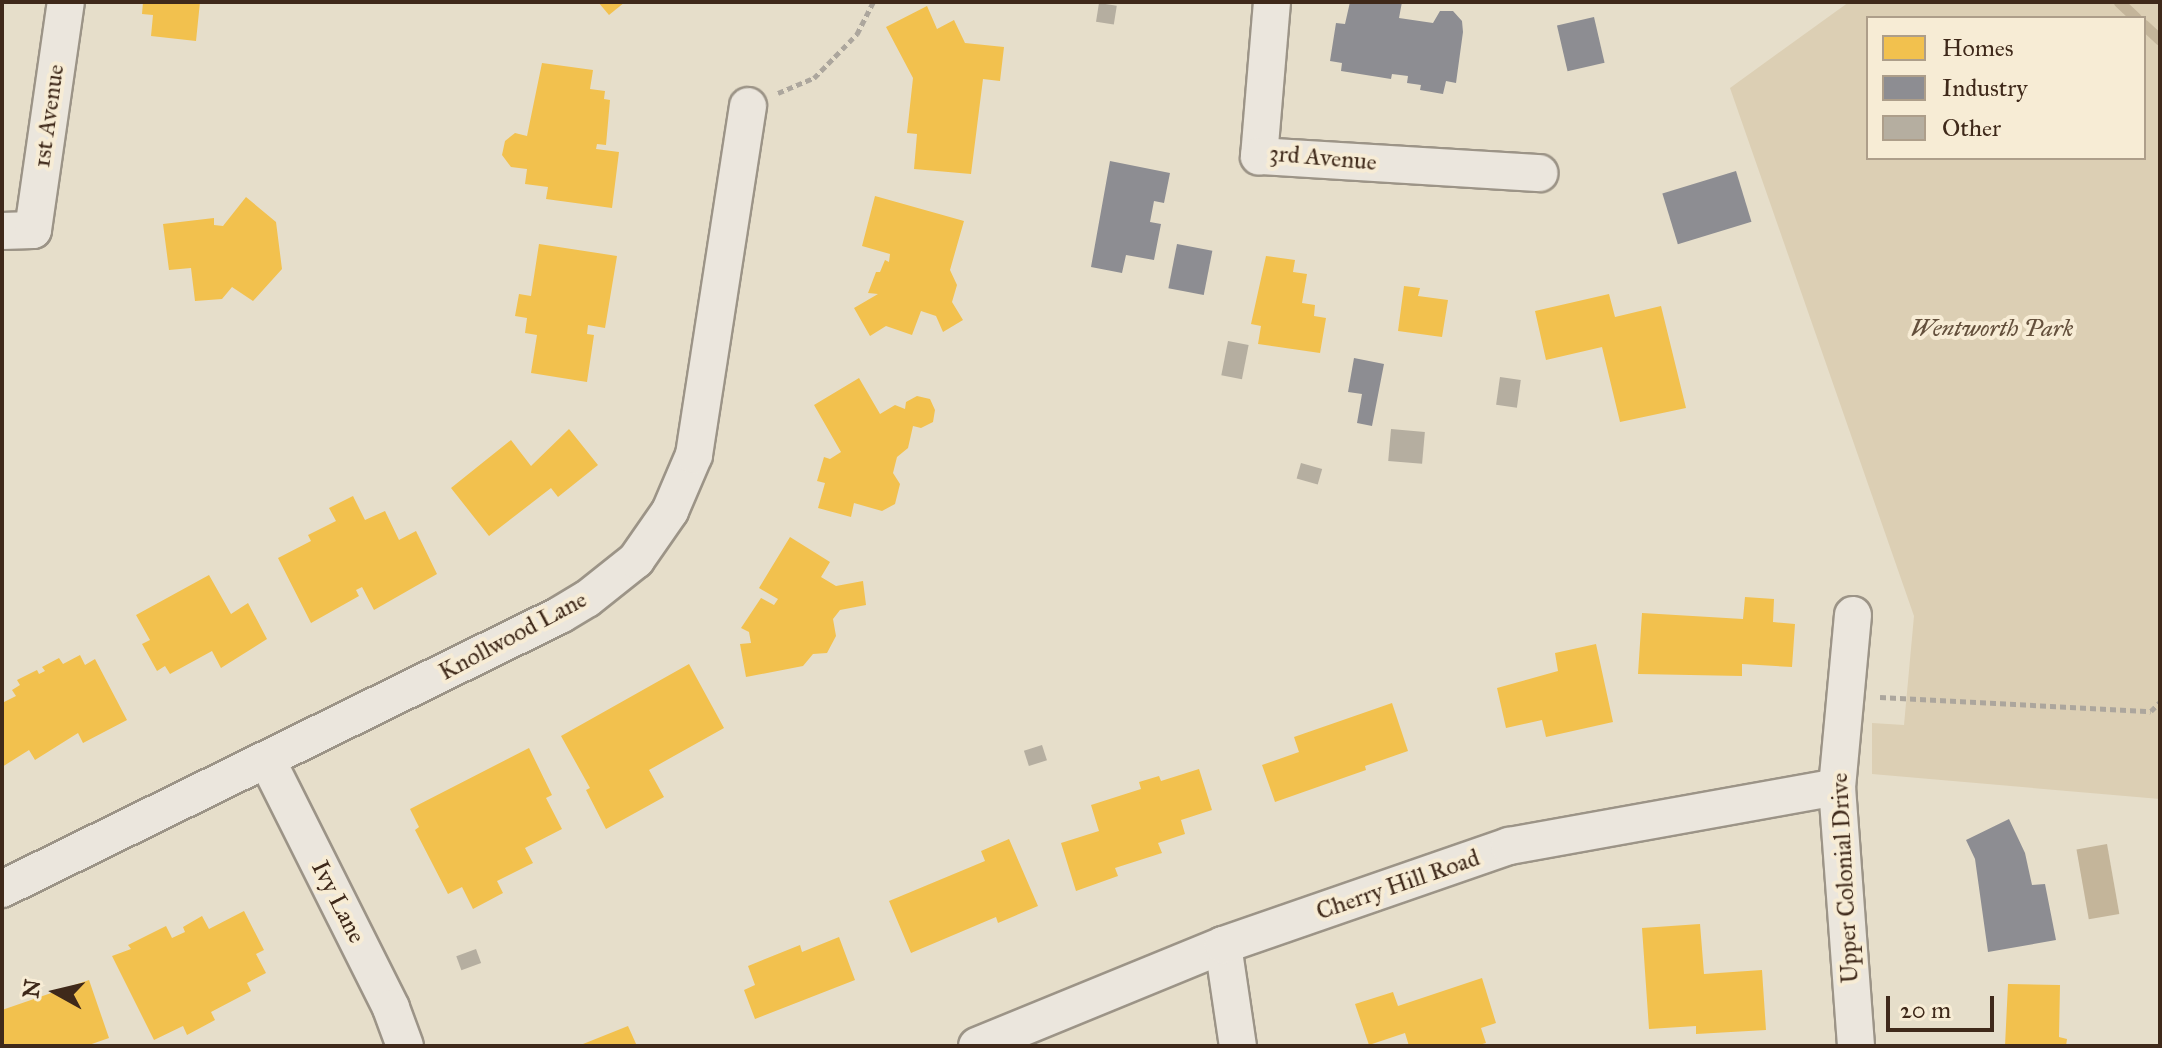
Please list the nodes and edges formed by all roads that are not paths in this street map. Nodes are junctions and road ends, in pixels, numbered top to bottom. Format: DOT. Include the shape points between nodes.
graph roads {
  1 [pos="66,2"];
  2 [pos="1272,2"];
  3 [pos="748,106"];
  4 [pos="1539,173"];
  5 [pos="17,230"];
  6 [pos="1853,615"];
  7 [pos="267,760"];
  8 [pos="1837,787"];
  9 [pos="2,889"];
  10 [pos="1223,945"];
  11 [pos="405,1046"];
  12 [pos="977,1046"];
  13 [pos="1238,1046"];
  14 [pos="1856,1046"];
  1 -- 5 [label="street, 1st Avenue"];
  2 -- 4 [label="street, 3rd Avenue" via="1259,156"];
  3 -- 7 [label="street, Knollwood Lane" via="694,455 670,511 636,560 560,615"];
  6 -- 8 [label="street, Upper Colonial Drive"];
  7 -- 9 [label="street, Knollwood Lane"];
  7 -- 11 [label="street, Ivy Lane"];
  8 -- 10 [label="street, Cherry Hill Road" via="1509,846"];
  8 -- 14 [label="street, Upper Colonial Drive"];
  10 -- 12 [label="street, Cherry Hill Road"];
  10 -- 13 [label="street"];
}
